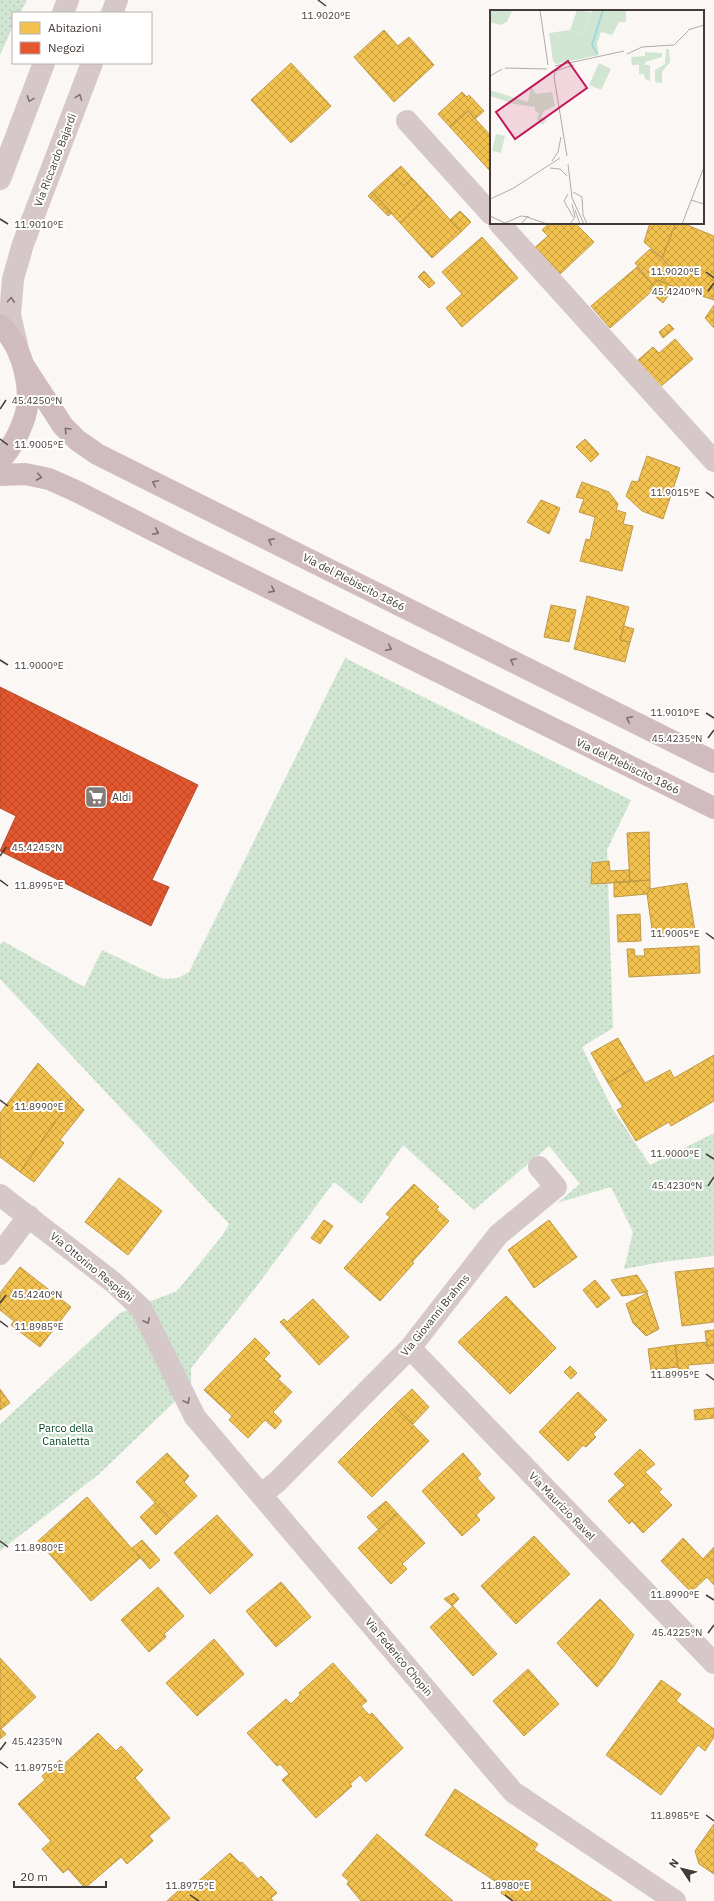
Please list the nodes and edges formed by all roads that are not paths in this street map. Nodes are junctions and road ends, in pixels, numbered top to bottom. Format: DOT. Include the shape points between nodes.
graph roads {
  1 [pos="68,0"];
  2 [pos="117,0"];
  3 [pos="63,12"];
  4 [pos="112,12"];
  5 [pos="44,64"];
  6 [pos="92,64"];
  7 [pos="407,121"];
  8 [pos="0,179"];
  9 [pos="490,213"];
  10 [pos="500,224"];
  11 [pos="0,325"];
  12 [pos="21,359"];
  13 [pos="0,461"];
  14 [pos="714,461"];
  15 [pos="0,475"];
  16 [pos="714,762"];
  17 [pos="714,808"];
  18 [pos="539,1167"];
  19 [pos="0,1195"];
  20 [pos="29,1216"];
  21 [pos="0,1254"];
  22 [pos="410,1348"];
  23 [pos="169,1366"];
  24 [pos="261,1495"];
  25 [pos="714,1663"];
  26 [pos="675,1901"];
  1 -- 3 [label="street"];
  2 -- 4 [label="street"];
  5 -- 8 [label="street, one-way"];
  12 -- 6 [label="street, Via Riccardo Bajardi, one-way" via="10,315 13,280 23,244"];
  7 -- 9 [label="street"];
  10 -- 14 [label="street"];
  11 -- 12 [label="main road, Via del Plebiscito 1866"];
  12 -- 13 [label="main road" via="28,393 24,421 13,446"];
  16 -- 12 [label="main road, Via del Plebiscito 1866, one-way" via="97,454 63,426"];
  15 -- 17 [label="main road, Via del Plebiscito 1866, one-way" via="25,474 49,479 76,491"];
  18 -- 22 [label="street, Via Giovanni Brahms" via="556,1187 498,1235"];
  19 -- 20 [label="street, Via Ottorino Respighi"];
  20 -- 21 [label="street"];
  20 -- 23 [label="street, Via Ottorino Respighi, one-way" via="113,1282 141,1308"];
  22 -- 24 [label="street, Via Giovanni Brahms"];
  22 -- 25 [label="street, Via Maurizio Ravel"];
  23 -- 24 [label="street, Via Federico Chopin, one-way" via="195,1417"];
  24 -- 26 [label="street, Via Federico Chopin" via="513,1792"];
}
